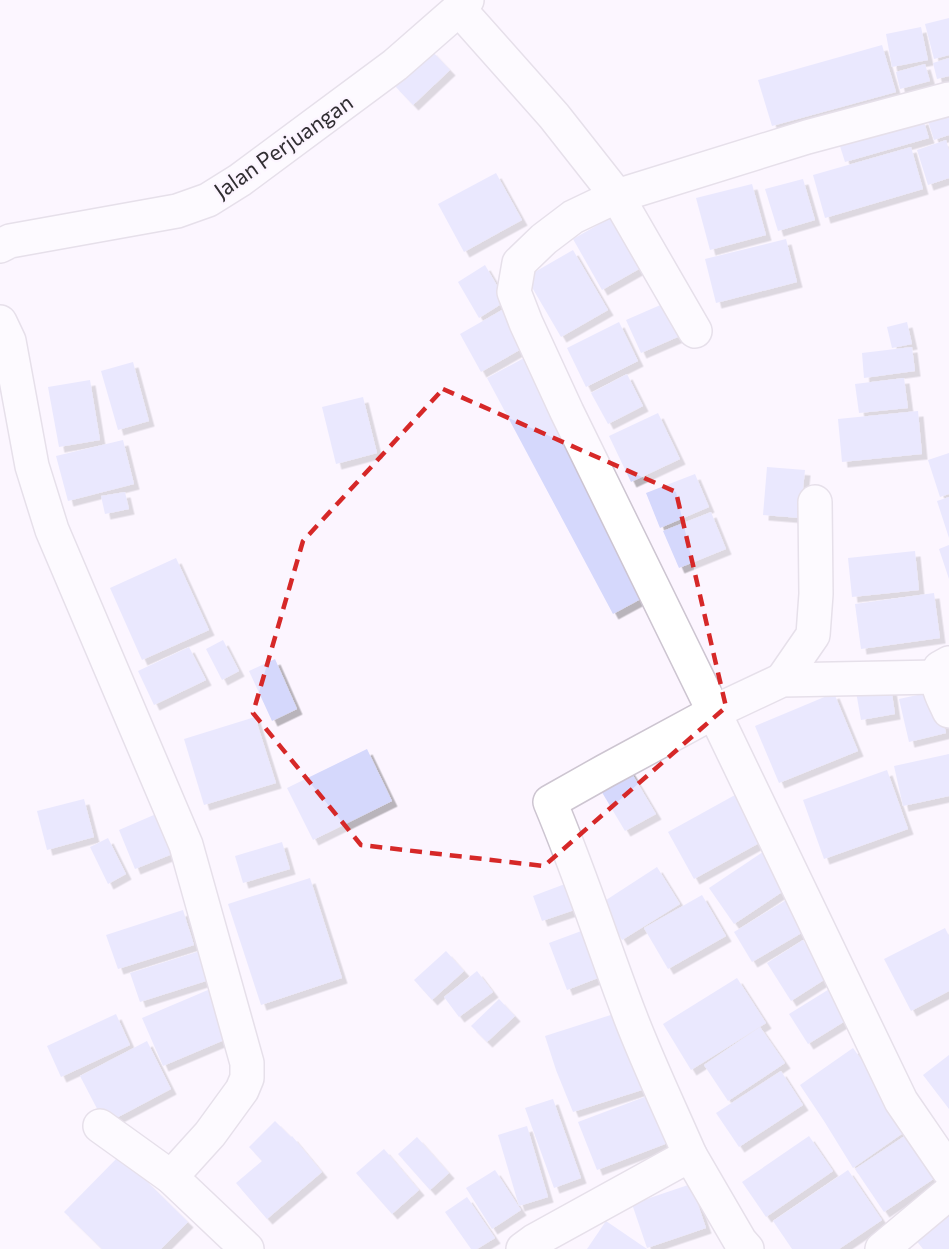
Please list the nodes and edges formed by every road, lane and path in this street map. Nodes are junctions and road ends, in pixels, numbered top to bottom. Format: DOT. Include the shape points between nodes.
graph roads {
  1 [pos="463,4"];
  2 [pos="949,99"];
  3 [pos="617,196"];
  4 [pos="0,246"];
  5 [pos="0,322"];
  6 [pos="695,331"];
  7 [pos="815,502"];
  8 [pos="943,670"];
  9 [pos="782,680"];
  10 [pos="949,711"];
  11 [pos="714,712"];
  12 [pos="100,1126"];
  13 [pos="690,1155"];
  14 [pos="949,1171"];
  15 [pos="171,1178"];
  16 [pos="949,1193"];
  17 [pos="247,1249"];
  18 [pos="523,1249"];
  19 [pos="747,1249"];
  20 [pos="882,1249"];
  1 -- 3 [label="street"];
  1 -- 4 [label="street, Jalan Perjuangan" via="395,65 208,200 177,211"];
  2 -- 3 [label="street" via="807,136"];
  3 -- 6 [label="street"];
  3 -- 11 [label="street" via="573,217 544,238 519,263 514,292 562,402"];
  5 -- 15 [label="street" via="9,341 32,466 51,530 186,845 248,1062 242,1090"];
  7 -- 9 [label="street" via="813,635"];
  8 -- 9 [label="street"];
  8 -- 10 [label="street" via="938,687"];
  9 -- 11 [label="street"];
  11 -- 13 [label="street" via="550,802 632,1020"];
  11 -- 14 [label="street" via="901,1101"];
  12 -- 15 [label="street"];
  13 -- 18 [label="street"];
  13 -- 19 [label="street"];
  15 -- 17 [label="street"];
  16 -- 20 [label="street"];
}
